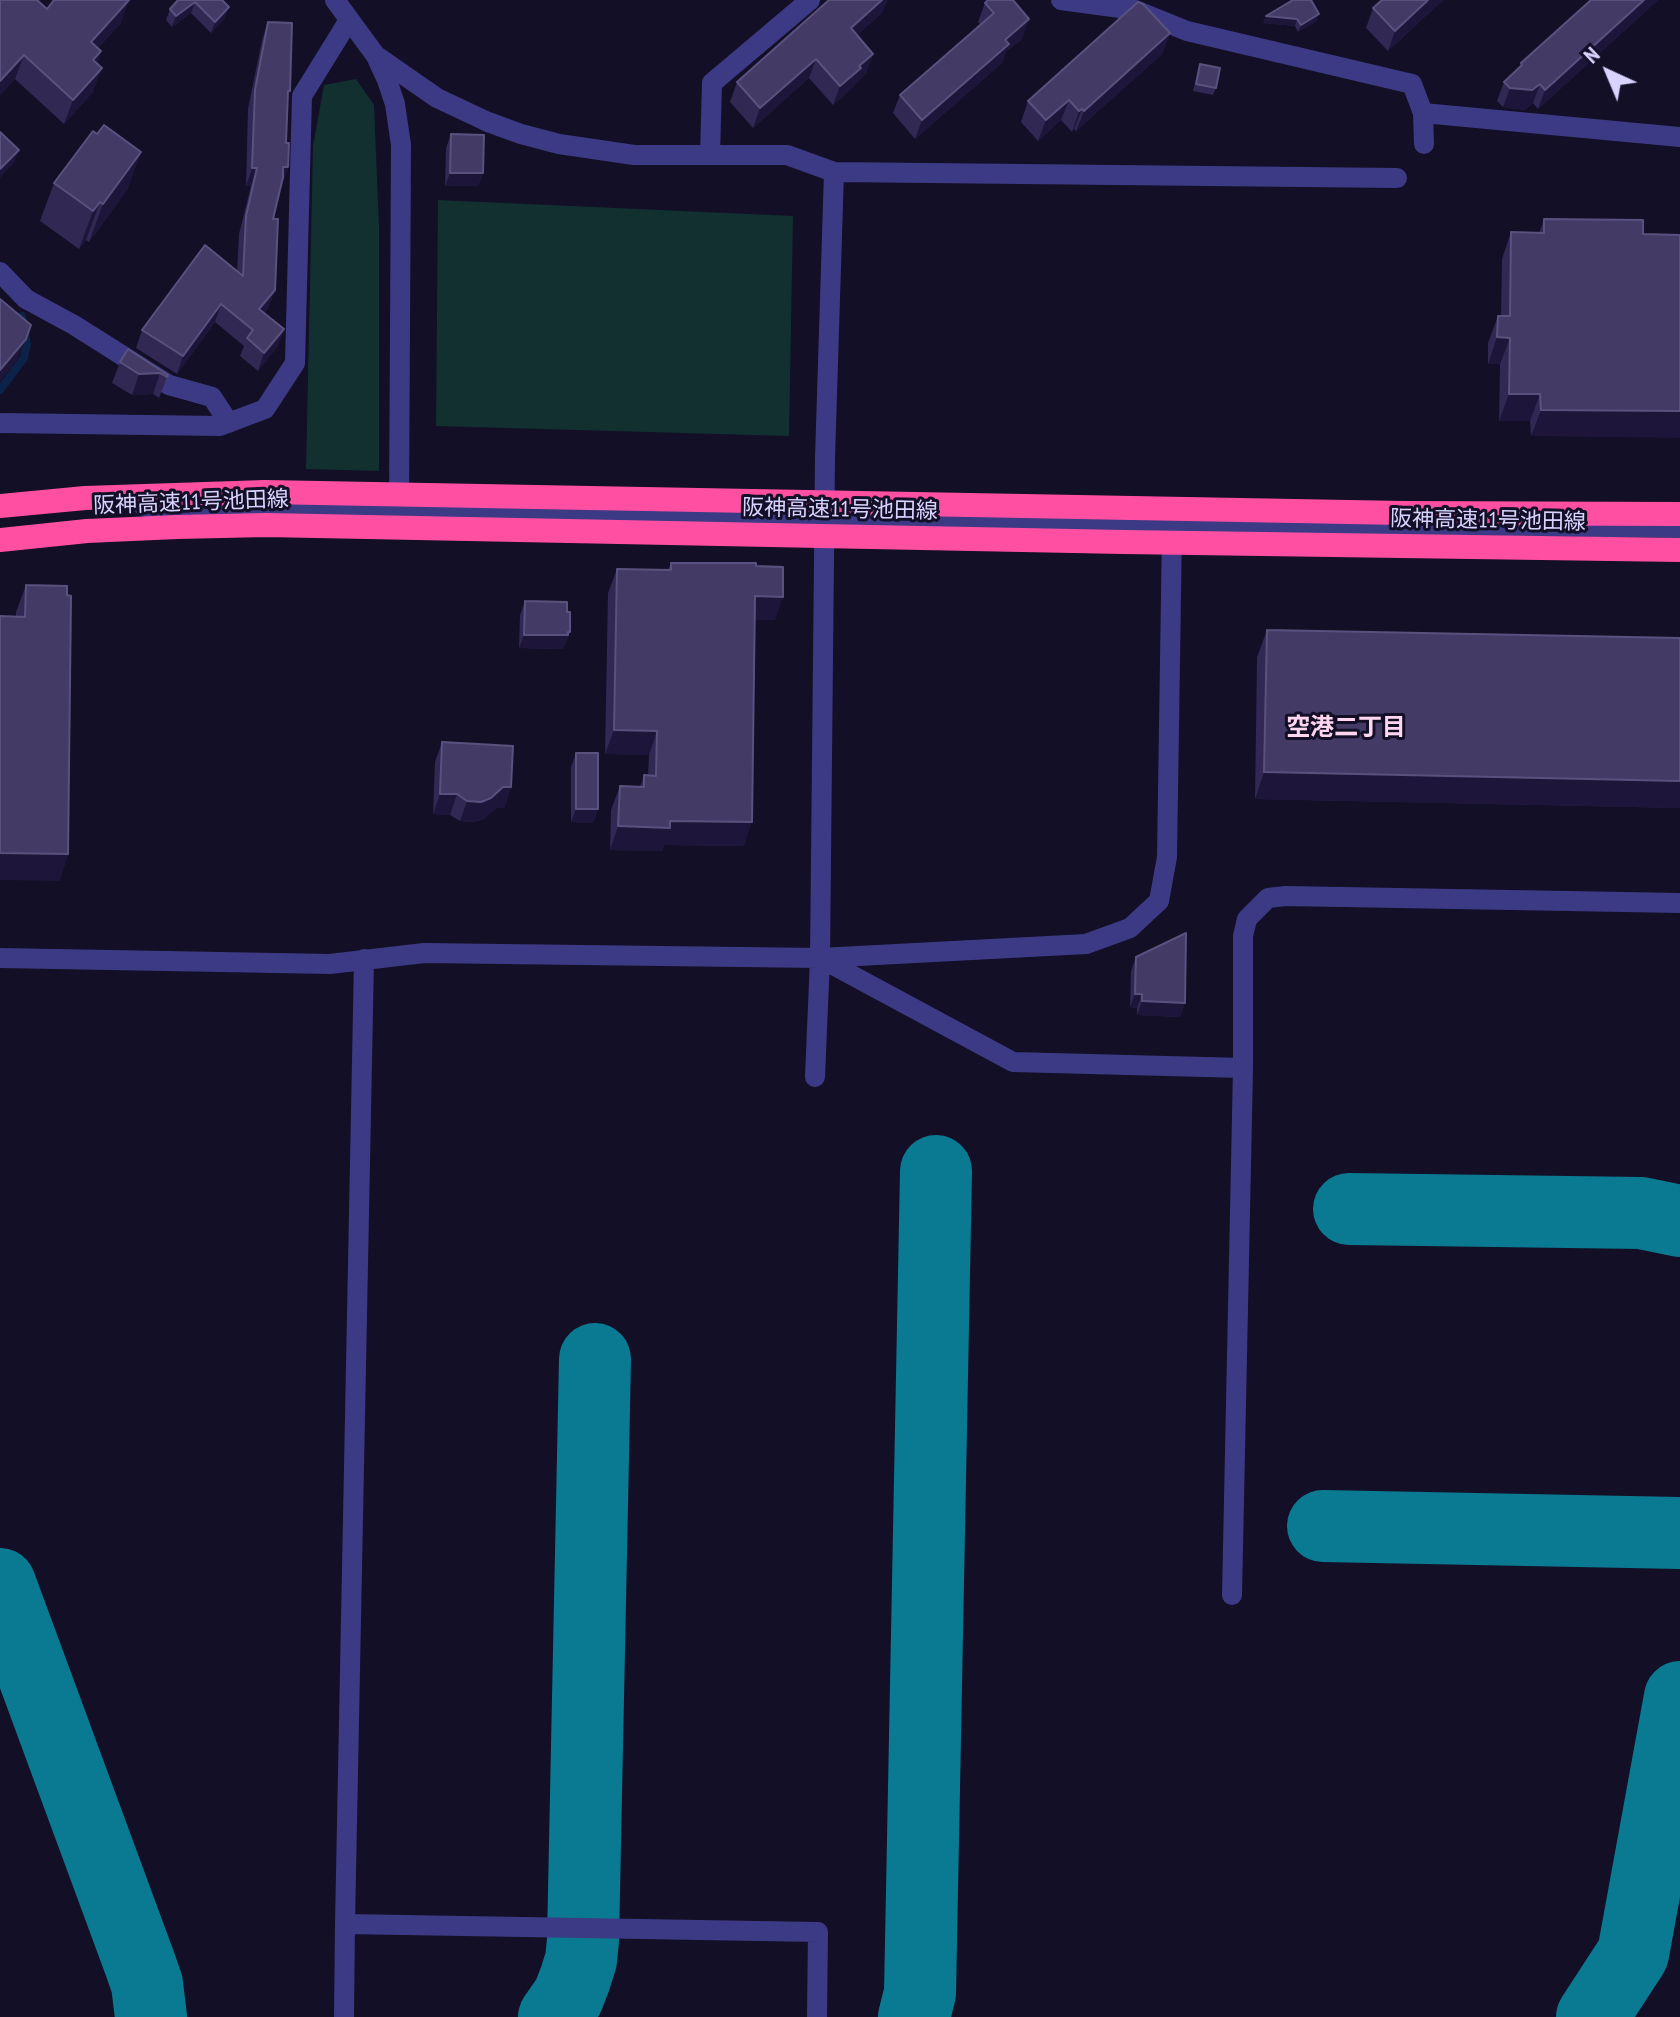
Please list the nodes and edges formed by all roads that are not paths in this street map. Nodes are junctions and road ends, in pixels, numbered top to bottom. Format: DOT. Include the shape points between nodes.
graph roads {
  1 [pos="335,0"];
  2 [pos="810,0"];
  3 [pos="1061,0"];
  4 [pos="349,20"];
  5 [pos="376,56"];
  6 [pos="1423,113"];
  7 [pos="1680,137"];
  8 [pos="1424,144"];
  9 [pos="710,155"];
  10 [pos="834,172"];
  11 [pos="1397,178"];
  12 [pos="0,272"];
  13 [pos="0,423"];
  14 [pos="229,423"];
  15 [pos="0,505"];
  16 [pos="399,511"];
  17 [pos="1680,514"];
  18 [pos="824,518"];
  19 [pos="1172,523"];
  20 [pos="1680,528"];
  21 [pos="0,540"];
  22 [pos="1680,550"];
  23 [pos="1680,903"];
  24 [pos="0,958"];
  25 [pos="820,958"];
  26 [pos="364,959"];
  27 [pos="1243,1068"];
  28 [pos="815,1077"];
  29 [pos="1232,1595"];
  30 [pos="345,1924"];
  31 [pos="344,2017"];
  32 [pos="817,2017"];
  1 -- 4 [label="street"];
  2 -- 9 [label="street" via="712,83"];
  3 -- 6 [label="street" via="1135,10 1187,31 1412,84"];
  4 -- 5 [label="street"];
  4 -- 14 [label="street" via="302,96 295,363 265,409"];
  5 -- 9 [label="street" via="437,98 521,134 634,155"];
  5 -- 16 [label="street" via="395,104 401,145"];
  6 -- 7 [label="street"];
  6 -- 8 [label="street"];
  9 -- 10 [label="street" via="787,155"];
  10 -- 11 [label="street"];
  10 -- 18 [label="street"];
  12 -- 14 [label="street" via="26,299 169,385 212,397"];
  13 -- 14 [label="street"];
  15 -- 16 [label="street"];
  15 -- 17 [label="highway, 阪神高速11号池田線" via="265,492"];
  16 -- 18 [label="street"];
  18 -- 19 [label="street"];
  18 -- 25 [label="street"];
  19 -- 20 [label="street"];
  19 -- 25 [label="street" via="1167,857 1159,901 1130,928 1086,944"];
  21 -- 22 [label="highway, 阪神高速11号池田線" via="87,531 266,525"];
  23 -- 27 [label="street" via="1268,898 1247,919 1243,936"];
  24 -- 26 [label="street" via="330,964"];
  25 -- 26 [label="street" via="424,953"];
  25 -- 27 [label="street" via="1013,1062"];
  25 -- 28 [label="street"];
  26 -- 30 [label="street"];
  27 -- 29 [label="street"];
  30 -- 31 [label="street"];
  30 -- 32 [label="street" via="818,1932"];
}
